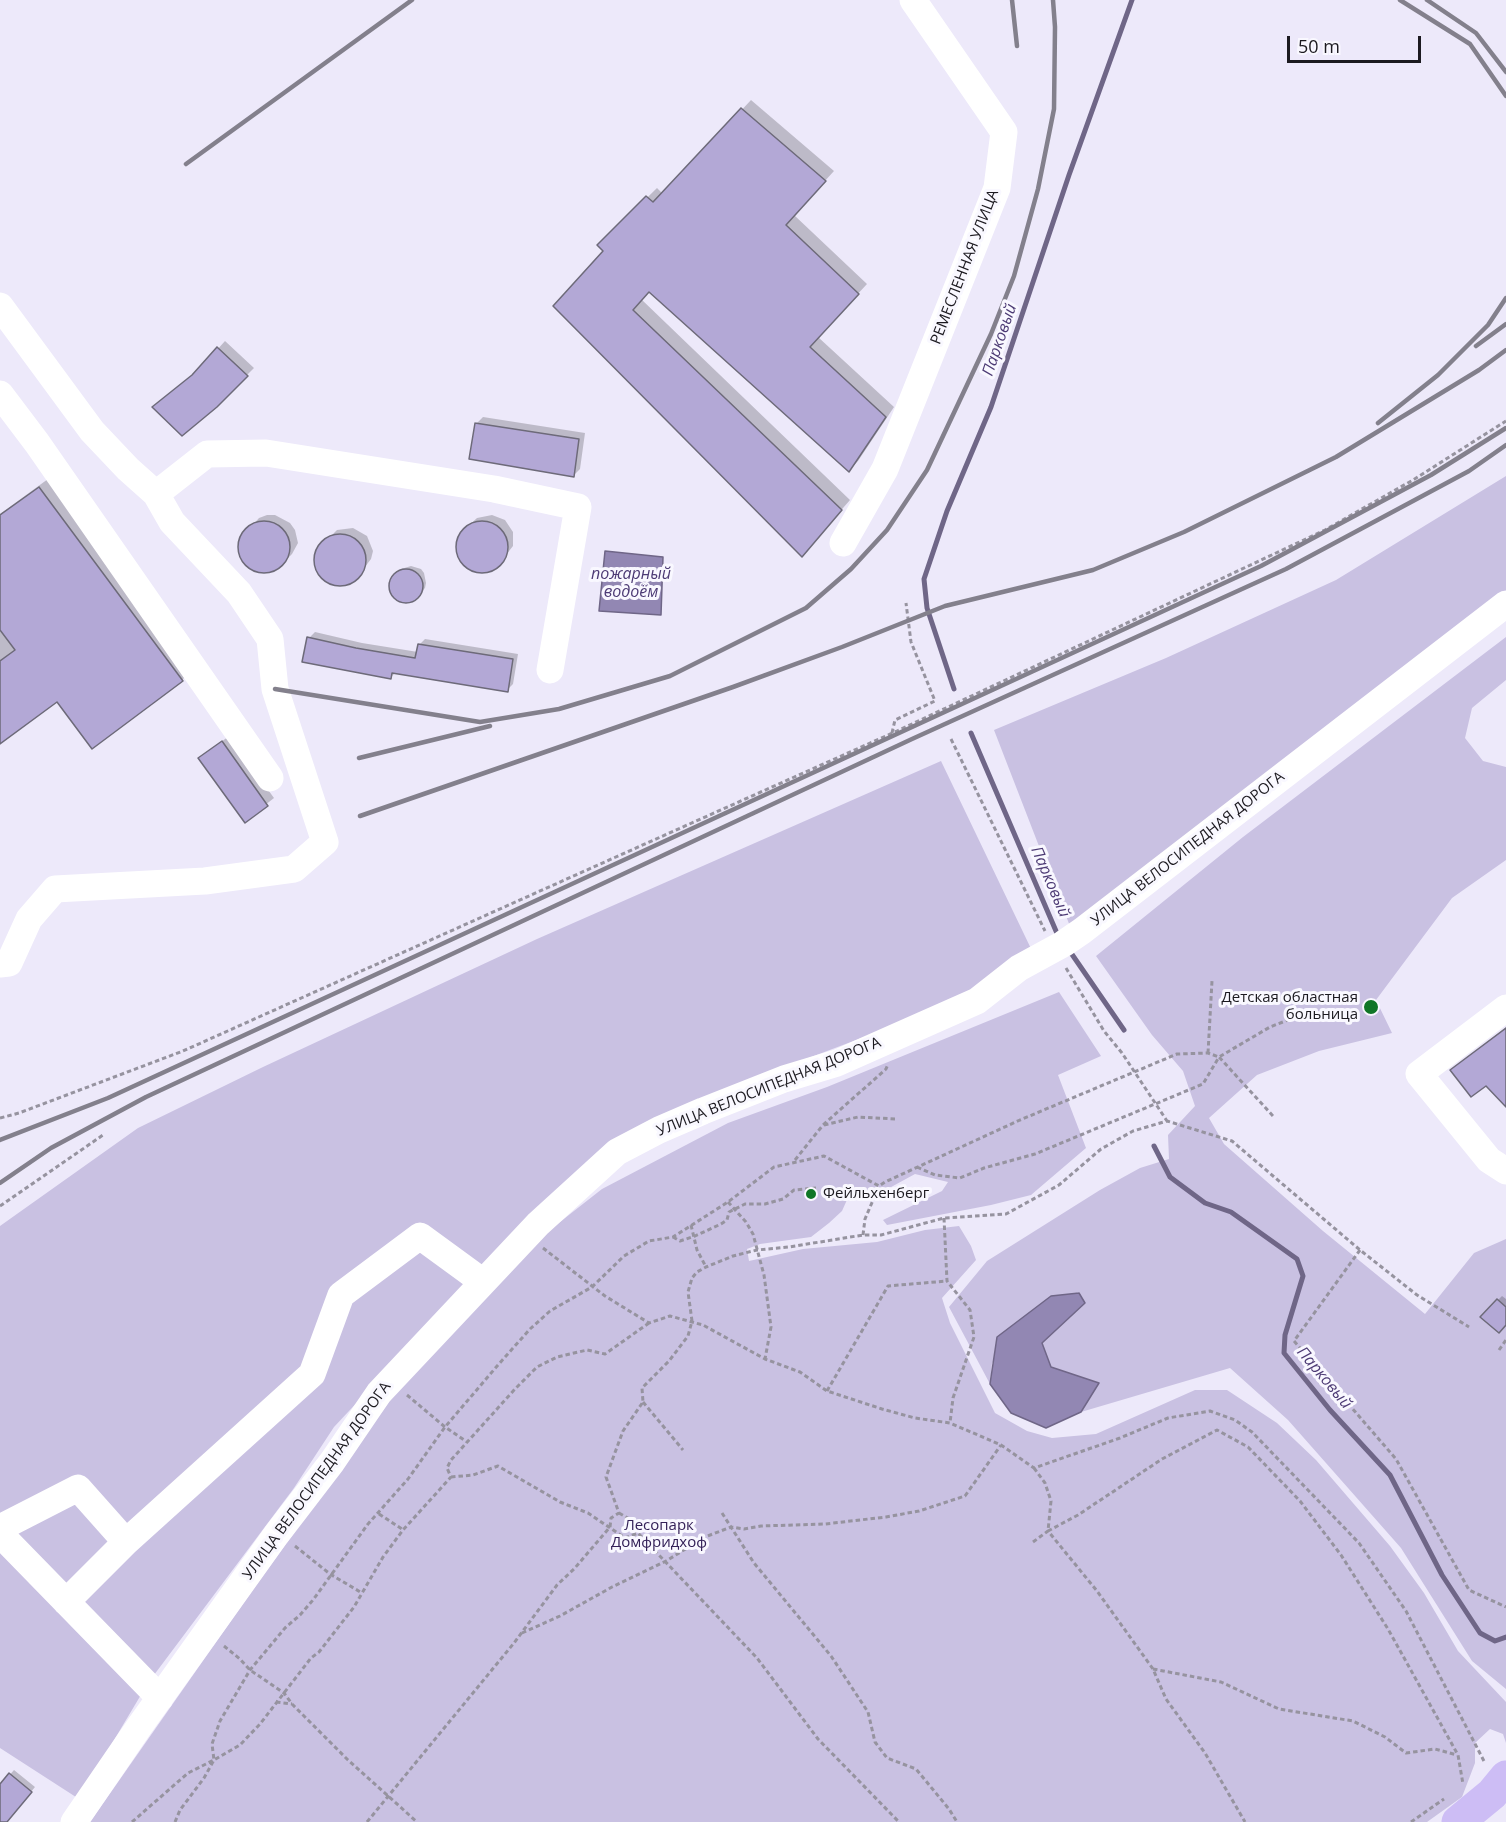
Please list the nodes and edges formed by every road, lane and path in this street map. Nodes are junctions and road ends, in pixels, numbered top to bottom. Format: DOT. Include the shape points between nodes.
graph roads {
  1 [pos="913,0"];
  2 [pos="0,306"];
  3 [pos="0,394"];
  4 [pos="1506,421"];
  5 [pos="156,494"];
  6 [pos="843,543"];
  7 [pos="906,603"];
  8 [pos="1506,604"];
  9 [pos="550,670"];
  10 [pos="895,720"];
  11 [pos="897,731"];
  12 [pos="892,733"];
  13 [pos="951,739"];
  14 [pos="270,778"];
  15 [pos="1066,941"];
  16 [pos="0,964"];
  17 [pos="1212,981"];
  18 [pos="1506,1008"];
  19 [pos="1288,1020"];
  20 [pos="898,1036"];
  21 [pos="1208,1053"];
  22 [pos="1219,1057"];
  23 [pos="1273,1116"];
  24 [pos="0,1118"];
  25 [pos="895,1119"];
  26 [pos="1167,1121"];
  27 [pos="823,1125"];
  28 [pos="103,1135"];
  29 [pos="794,1162"];
  30 [pos="917,1167"];
  31 [pos="1506,1171"];
  32 [pos="879,1186"];
  33 [pos="816,1188"];
  34 [pos="728,1202"];
  35 [pos="0,1206"];
  36 [pos="733,1209"];
  37 [pos="944,1218"];
  38 [pos="691,1225"];
  39 [pos="863,1235"];
  40 [pos="672,1236"];
  41 [pos="695,1236"];
  42 [pos="526,1237"];
  43 [pos="757,1250"];
  44 [pos="1360,1250"];
  45 [pos="706,1267"];
  46 [pos="947,1281"];
  47 [pos="483,1282"];
  48 [pos="592,1287"];
  49 [pos="692,1321"];
  50 [pos="649,1323"];
  51 [pos="1469,1327"];
  52 [pos="1506,1340"];
  53 [pos="1499,1350"];
  54 [pos="765,1359"];
  55 [pos="393,1379"];
  56 [pos="827,1391"];
  57 [pos="643,1402"];
  58 [pos="950,1423"];
  59 [pos="445,1427"];
  60 [pos="467,1442"];
  61 [pos="1001,1444"];
  62 [pos="683,1450"];
  63 [pos="1034,1468"];
  64 [pos="451,1477"];
  65 [pos="619,1513"];
  66 [pos="722,1513"];
  67 [pos="379,1514"];
  68 [pos="610,1527"];
  69 [pos="730,1527"];
  70 [pos="0,1528"];
  71 [pos="403,1530"];
  72 [pos="1048,1531"];
  73 [pos="638,1533"];
  74 [pos="0,1534"];
  75 [pos="276,1535"];
  76 [pos="126,1542"];
  77 [pos="1033,1542"];
  78 [pos="666,1561"];
  79 [pos="330,1574"];
  80 [pos="362,1593"];
  81 [pos="66,1602"];
  82 [pos="1506,1607"];
  83 [pos="206,1633"];
  84 [pos="521,1634"];
  85 [pos="1153,1669"];
  86 [pos="250,1670"];
  87 [pos="284,1693"];
  88 [pos="159,1698"];
  89 [pos="276,1702"];
  90 [pos="292,1704"];
  91 [pos="1458,1755"];
  92 [pos="213,1760"];
  93 [pos="1496,1772"];
  94 [pos="1455,1790"];
  95 [pos="388,1794"];
  96 [pos="1453,1809"];
  97 [pos="74,1822"];
  98 [pos="132,1822"];
  99 [pos="175,1822"];
  100 [pos="367,1822"];
  101 [pos="417,1822"];
  102 [pos="899,1822"];
  103 [pos="957,1822"];
  104 [pos="1245,1822"];
  105 [pos="1411,1822"];
  1 -- 6 [label="street, РЕМЕСЛЕННАЯ УЛИЦА" via="1004,132 997,188 885,469"];
  2 -- 5 [label="street" via="92,431"];
  3 -- 14 [label="street"];
  4 -- 11 [label="path" via="1325,530"];
  5 -- 9 [label="street" via="207,454 266,453 494,489 578,507"];
  5 -- 16 [label="street" via="172,522 239,593 270,639 275,689 325,842 294,869 206,881 55,889 29,918 9,963"];
  7 -- 10 [label="path" via="911,642 935,701"];
  8 -- 15 [label="street, УЛИЦА ВЕЛОСИПЕДНАЯ ДОРОГА"];
  10 -- 11 [label="path"];
  10 -- 12 [label="path"];
  11 -- 12 [label="path"];
  12 -- 24 [label="path" via="183,1051"];
  13 -- 15 [label="path"];
  15 -- 20 [label="street, УЛИЦА ВЕЛОСИПЕДНАЯ ДОРОГА" via="1019,968 977,1001"];
  15 -- 26 [label="path" via="1104,1030"];
  17 -- 21 [label="path"];
  18 -- 31 [label="street" via="1419,1074 1489,1160"];
  19 -- 22 [label="path"];
  20 -- 27 [label="path" via="886,1069"];
  20 -- 42 [label="street, УЛИЦА ВЕЛОСИПЕДНАЯ ДОРОГА" via="703,1111 617,1152"];
  21 -- 22 [label="path"];
  21 -- 30 [label="path" via="1177,1054"];
  22 -- 23 [label="path"];
  22 -- 30 [label="path" via="1203,1084 1035,1154 960,1178 935,1175"];
  25 -- 27 [label="path" via="858,1118"];
  26 -- 37 [label="path" via="1133,1131 1101,1149 1059,1185 1006,1214"];
  26 -- 44 [label="path" via="1232,1141"];
  27 -- 29 [label="path"];
  28 -- 35 [label="path"];
  29 -- 32 [label="path" via="824,1156"];
  29 -- 34 [label="path" via="774,1167"];
  30 -- 32 [label="path"];
  32 -- 39 [label="path" via="865,1219"];
  33 -- 36 [label="path" via="794,1190 783,1199"];
  34 -- 36 [label="path"];
  34 -- 38 [label="path"];
  36 -- 41 [label="path" via="727,1220"];
  36 -- 43 [label="path" via="746,1222"];
  37 -- 39 [label="path" via="881,1235"];
  37 -- 46 [label="path"];
  38 -- 40 [label="path"];
  38 -- 41 [label="path"];
  39 -- 43 [label="path"];
  40 -- 41 [label="path" via="680,1241"];
  40 -- 48 [label="path" via="649,1241 624,1256"];
  41 -- 45 [label="path"];
  42 -- 47 [label="street, УЛИЦА ВЕЛОСИПЕДНАЯ ДОРОГА"];
  42 -- 48 [label="path"];
  43 -- 45 [label="path"];
  43 -- 54 [label="path" via="771,1317"];
  44 -- 51 [label="path" via="1417,1295"];
  44 -- 82 [label="path" via="1294,1341 1396,1459 1469,1590"];
  45 -- 49 [label="path" via="692,1278 688,1292"];
  46 -- 56 [label="path" via="888,1286"];
  46 -- 58 [label="path" via="970,1310 974,1337 953,1398"];
  47 -- 55 [label="street, УЛИЦА ВЕЛОСИПЕДНАЯ ДОРОГА"];
  47 -- 76 [label="street" via="420,1236 341,1295 312,1374"];
  48 -- 50 [label="path"];
  48 -- 59 [label="path" via="550,1311 530,1329"];
  49 -- 50 [label="path" via="670,1316"];
  49 -- 54 [label="path"];
  49 -- 57 [label="path" via="688,1336 642,1388"];
  50 -- 60 [label="path" via="605,1354 587,1350 557,1357 537,1367"];
  52 -- 53 [label="path"];
  54 -- 56 [label="path" via="800,1371"];
  55 -- 59 [label="path"];
  55 -- 75 [label="street, УЛИЦА ВЕЛОСИПЕДНАЯ ДОРОГА"];
  56 -- 58 [label="path" via="915,1418"];
  57 -- 62 [label="path"];
  57 -- 65 [label="path" via="623,1431 606,1477"];
  58 -- 61 [label="path"];
  59 -- 60 [label="path"];
  59 -- 67 [label="path"];
  60 -- 64 [label="path" via="447,1468"];
  61 -- 63 [label="path"];
  61 -- 69 [label="path" via="964,1496 919,1511 825,1524"];
  63 -- 72 [label="path" via="1051,1501"];
  63 -- 93 [label="path" via="1167,1418 1210,1411 1236,1420 1269,1448 1359,1544 1406,1611"];
  64 -- 68 [label="path" via="473,1475 498,1466"];
  64 -- 71 [label="path"];
  65 -- 68 [label="path" via="611,1518"];
  65 -- 73 [label="path" via="636,1523"];
  66 -- 69 [label="path"];
  67 -- 71 [label="path"];
  67 -- 79 [label="path"];
  68 -- 73 [label="path" via="624,1538"];
  68 -- 84 [label="path" via="557,1585"];
  69 -- 78 [label="path"];
  69 -- 103 [label="path" via="753,1563 831,1656 868,1712 875,1742 887,1758 916,1769"];
  70 -- 76 [label="street" via="78,1488"];
  71 -- 80 [label="path"];
  72 -- 77 [label="path"];
  72 -- 85 [label="path"];
  72 -- 91 [label="path" via="1162,1459 1217,1430 1248,1447 1300,1501 1334,1546 1388,1629"];
  73 -- 78 [label="path"];
  74 -- 81 [label="street"];
  75 -- 79 [label="path" via="307,1553"];
  75 -- 83 [label="street, УЛИЦА ВЕЛОСИПЕДНАЯ ДОРОГА"];
  76 -- 81 [label="street"];
  78 -- 84 [label="path"];
  78 -- 102 [label="path" via="757,1658 819,1739"];
  79 -- 80 [label="path"];
  79 -- 86 [label="path" via="313,1600"];
  80 -- 87 [label="path"];
  81 -- 88 [label="street"];
  83 -- 86 [label="path"];
  83 -- 88 [label="street, УЛИЦА ВЕЛОСИПЕДНАЯ ДОРОГА"];
  84 -- 95 [label="path"];
  85 -- 91 [label="path" via="1221,1682 1279,1709 1353,1721 1406,1753 1434,1749"];
  85 -- 104 [label="path" via="1166,1699 1205,1753"];
  86 -- 87 [label="path"];
  86 -- 92 [label="path" via="220,1721 212,1744"];
  87 -- 89 [label="path"];
  87 -- 90 [label="path"];
  88 -- 97 [label="street, УЛИЦА ВЕЛОСИПЕДНАЯ ДОРОГА"];
  89 -- 90 [label="path"];
  89 -- 92 [label="path" via="240,1744"];
  90 -- 95 [label="path"];
  91 -- 94 [label="path" via="1463,1784"];
  92 -- 98 [label="path" via="188,1773"];
  92 -- 99 [label="path"];
  93 -- 96 [label="main road" via="1492,1794"];
  95 -- 100 [label="path"];
  95 -- 101 [label="path"];
  96 -- 105 [label="path"];
}
